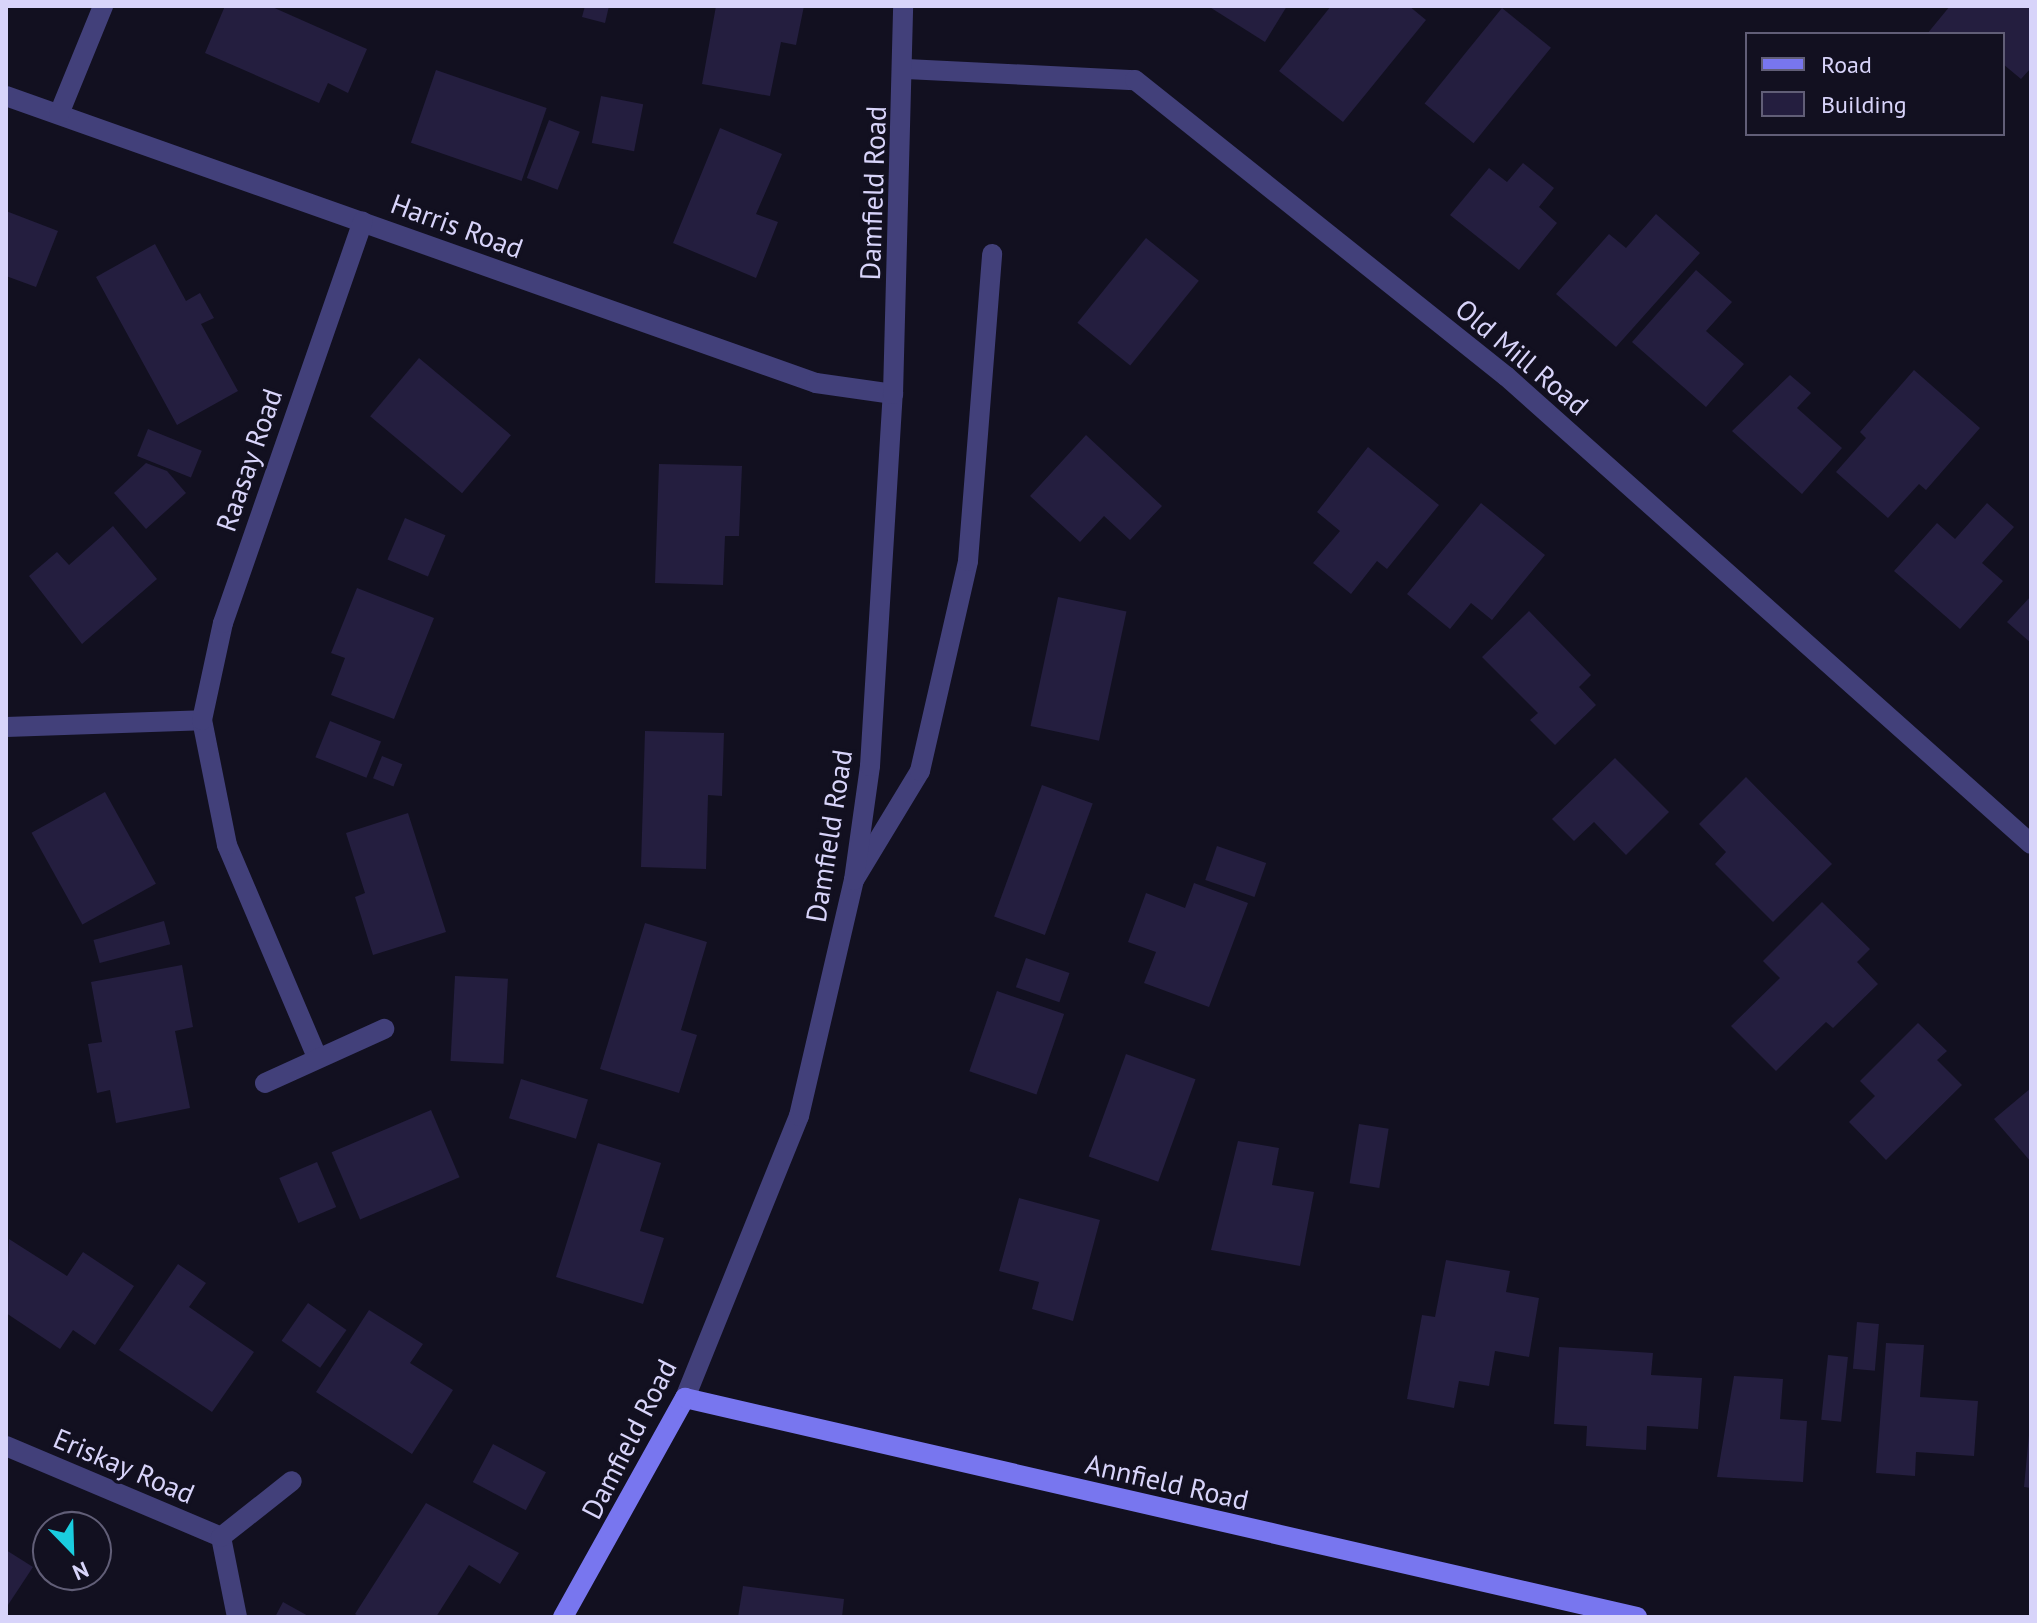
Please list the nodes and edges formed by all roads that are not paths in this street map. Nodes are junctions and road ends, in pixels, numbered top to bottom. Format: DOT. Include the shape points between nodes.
graph roads {
  1 [pos="103,6"];
  2 [pos="903,6"];
  3 [pos="906,69"];
  4 [pos="6,96"];
  5 [pos="59,114"];
  6 [pos="363,222"];
  7 [pos="992,254"];
  8 [pos="893,394"];
  9 [pos="202,720"];
  10 [pos="6,727"];
  11 [pos="2031,844"];
  12 [pos="854,880"];
  13 [pos="384,1029"];
  14 [pos="317,1057"];
  15 [pos="265,1083"];
  16 [pos="685,1398"];
  17 [pos="6,1446"];
  18 [pos="292,1481"];
  19 [pos="221,1537"];
  20 [pos="1590,1613"];
  21 [pos="237,1617"];
  22 [pos="563,1617"];
  23 [pos="1637,1617"];
  1 -- 5 [label="street"];
  2 -- 3 [label="street, Damfield Road"];
  3 -- 8 [label="street, Damfield Road"];
  3 -- 11 [label="street, Old Mill Road" via="1135,80 1506,376"];
  4 -- 5 [label="street, Harris Road"];
  5 -- 6 [label="street, Harris Road"];
  6 -- 8 [label="street, Harris Road" via="816,383"];
  6 -- 9 [label="street, Raasay Road" via="223,623"];
  7 -- 12 [label="street" via="968,561 920,771"];
  8 -- 12 [label="street, Damfield Road" via="870,766"];
  9 -- 10 [label="street"];
  9 -- 14 [label="street, Raasay Road" via="227,845"];
  12 -- 16 [label="street, Damfield Road" via="799,1116"];
  13 -- 14 [label="street"];
  14 -- 15 [label="street"];
  16 -- 20 [label="main road, Annfield Road"];
  16 -- 22 [label="main road, Damfield Road"];
  17 -- 19 [label="street, Eriskay Road"];
  18 -- 19 [label="street"];
  19 -- 21 [label="street"];
  20 -- 23 [label="main road, Annfield Road"];
}
